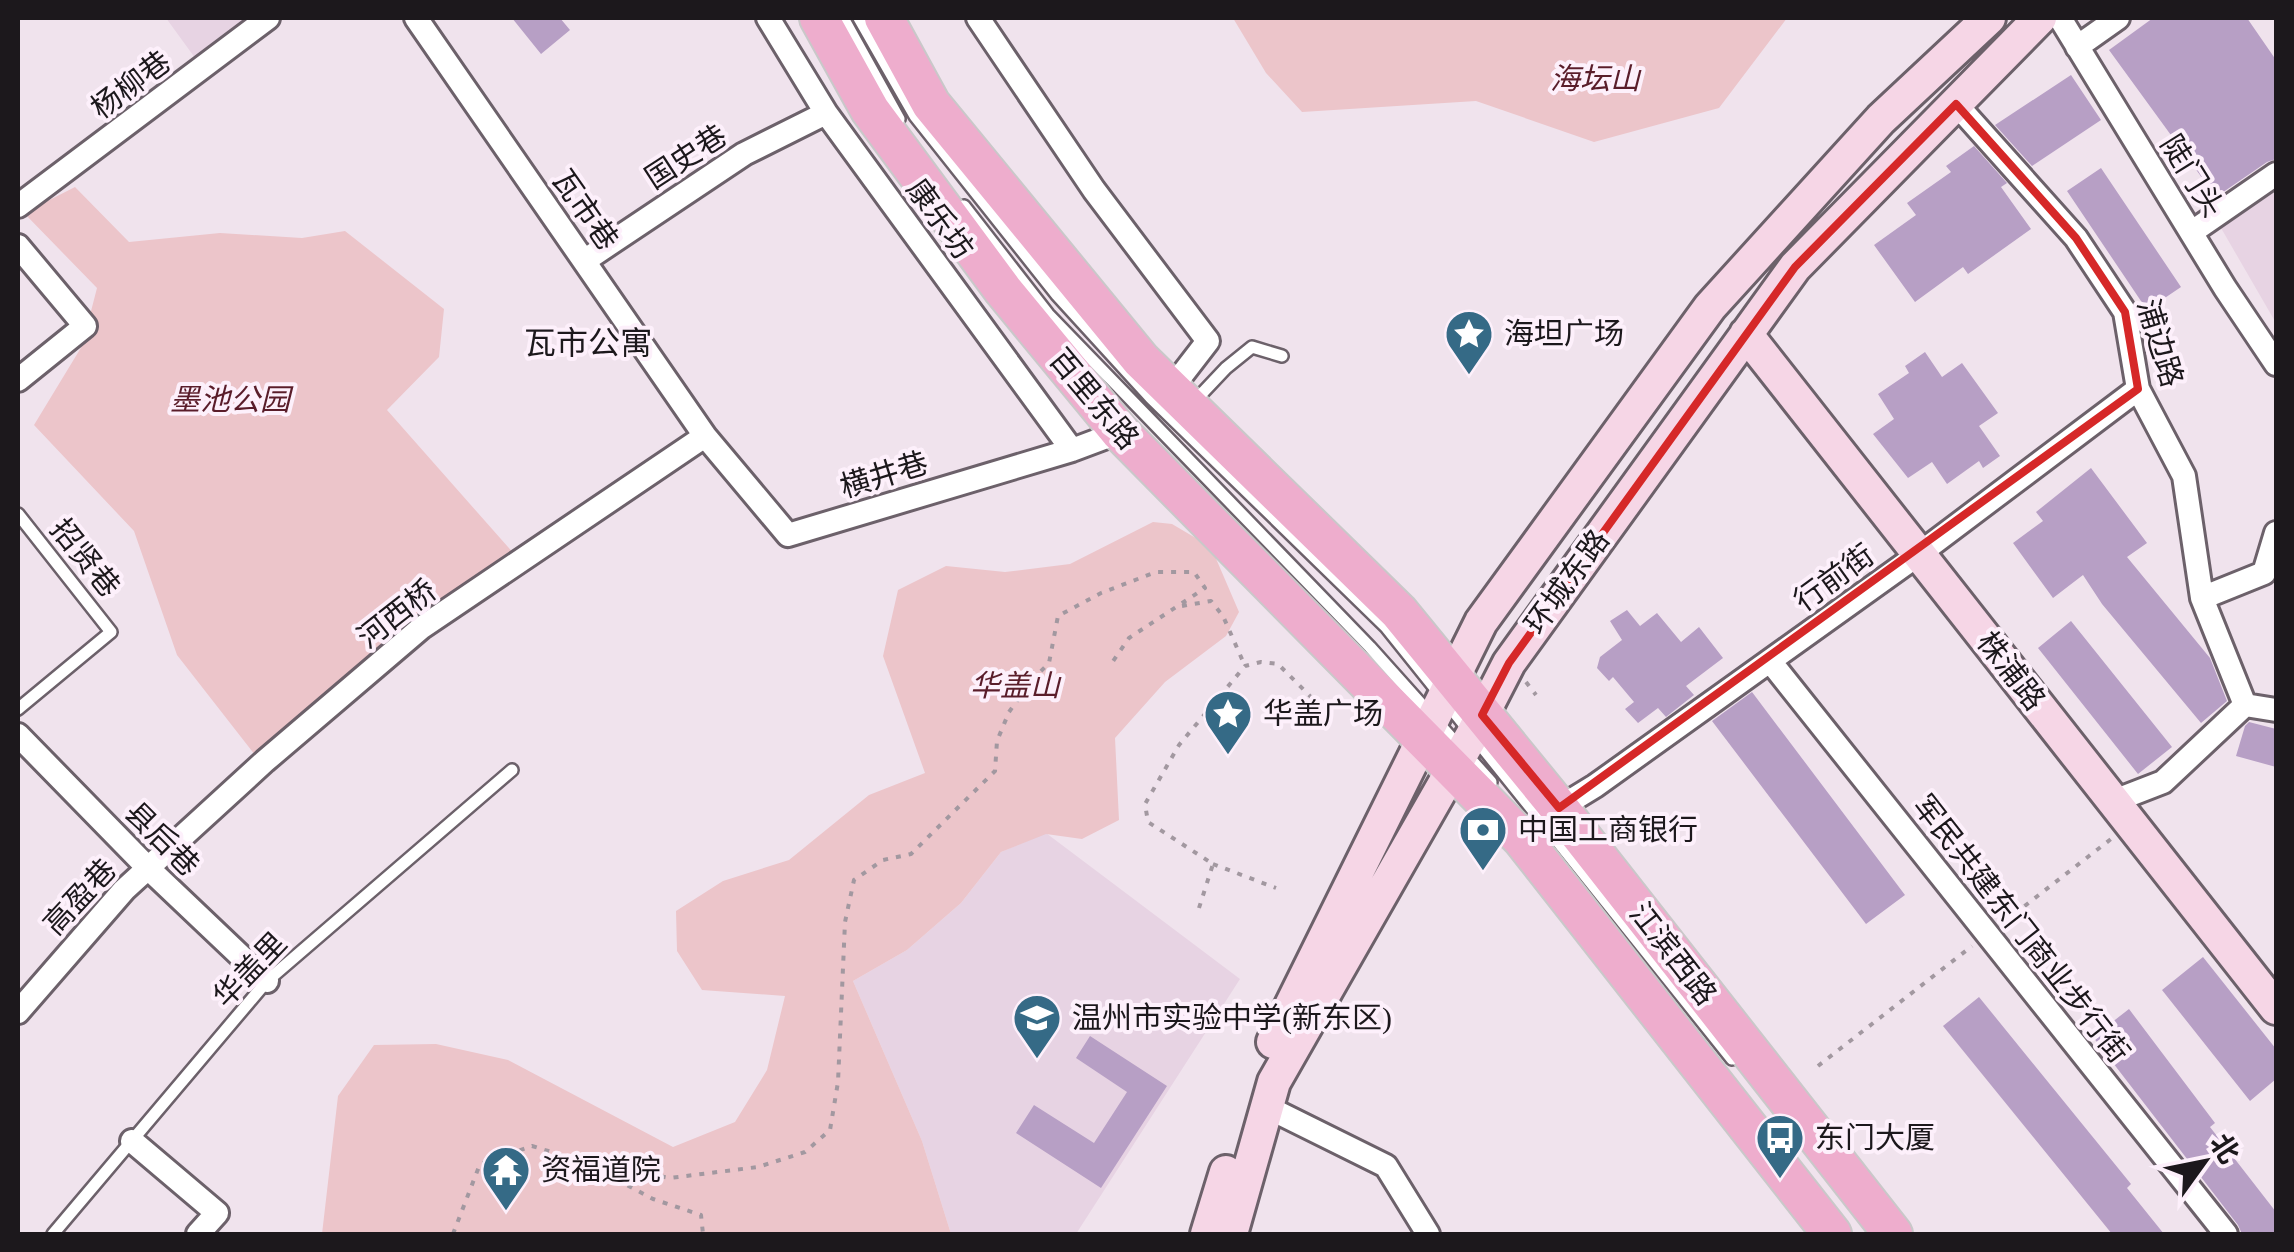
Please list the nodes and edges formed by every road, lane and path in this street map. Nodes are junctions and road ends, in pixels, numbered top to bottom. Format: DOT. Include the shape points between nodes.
graph roads {
  1 [pos="268,18"];
  2 [pos="416,18"];
  3 [pos="768,18"];
  4 [pos="819,18"];
  5 [pos="843,18"];
  6 [pos="859,18"];
  7 [pos="884,18"];
  8 [pos="978,18"];
  9 [pos="1989,18"];
  10 [pos="2040,18"];
  11 [pos="2060,18"];
  12 [pos="2118,18"];
  13 [pos="2077,46"];
  14 [pos="1956,104"];
  15 [pos="826,112"];
  16 [pos="906,128"];
  17 [pos="2276,174"];
  18 [pos="950,188"];
  19 [pos="18,206"];
  20 [pos="2192,232"];
  21 [pos="18,246"];
  22 [pos="584,261"];
  23 [pos="1746,334"];
  24 [pos="1282,356"];
  25 [pos="2276,364"];
  26 [pos="18,380"];
  27 [pos="2138,390"];
  28 [pos="1180,398"];
  29 [pos="1120,432"];
  30 [pos="705,436"];
  31 [pos="1072,450"];
  32 [pos="18,514"];
  33 [pos="2276,533"];
  34 [pos="1919,554"];
  35 [pos="2202,598"];
  36 [pos="1178,606"];
  37 [pos="1770,660"];
  38 [pos="1245,666"];
  39 [pos="1110,667"];
  40 [pos="2245,705"];
  41 [pos="1437,707"];
  42 [pos="18,709"];
  43 [pos="2276,710"];
  44 [pos="1327,713"];
  45 [pos="18,735"];
  46 [pos="1467,743"];
  47 [pos="512,770"];
  48 [pos="2114,800"];
  49 [pos="1559,808"];
  50 [pos="1212,864"];
  51 [pos="148,868"];
  52 [pos="1276,888"];
  53 [pos="1199,908"];
  54 [pos="267,981"];
  55 [pos="2276,1008"];
  56 [pos="18,1012"];
  57 [pos="1736,1064"];
  58 [pos="1731,1082"];
  59 [pos="1267,1107"];
  60 [pos="132,1142"];
  61 [pos="584,1162"];
  62 [pos="54,1234"];
  63 [pos="198,1234"];
  64 [pos="453,1234"];
  65 [pos="703,1234"];
  66 [pos="1207,1234"];
  67 [pos="1231,1234"];
  68 [pos="1428,1234"];
  69 [pos="1832,1234"];
  70 [pos="1892,1234"];
  71 [pos="2226,1234"];
  1 -- 19 [label="street, 杨柳巷"];
  2 -- 22 [label="street, 瓦市巷"];
  3 -- 15 [label="street, 康乐坊"];
  4 -- 29 [label="main road, 百里东路" via="870,110 1003,290"];
  5 -- 16 [label="lane"];
  6 -- 41 [label="lane" via="915,116 1056,296 1386,627"];
  7 -- 28 [label="main road, 百里东路" via="931,104 1141,360"];
  8 -- 28 [label="street" via="1094,190 1208,341"];
  9 -- 41 [label="main road" via="1881,119 1710,306 1480,622"];
  10 -- 14 [label="main road, 环城东路"];
  11 -- 13 [label="street, 陡门头"];
  12 -- 13 [label="street"];
  13 -- 20 [label="street, 陡门头"];
  14 -- 23 [label="main road, 环城东路" via="1795,268"];
  14 -- 27 [label="street, 浦边路" via="2076,238 2125,312"];
  15 -- 22 [label="street, 国史巷" via="744,154"];
  15 -- 31 [label="street, 康乐坊"];
  17 -- 20 [label="street"];
  18 -- 41 [label="lane" via="1048,314 1370,647"];
  20 -- 25 [label="street, 陡门头"];
  21 -- 26 [label="street" via="85,326"];
  22 -- 30 [label="street, 瓦市巷"];
  23 -- 34 [label="main road, 株浦路"];
  23 -- 46 [label="main road, 环城东路" via="1509,662"];
  24 -- 28 [label="lane" via="1252,347"];
  27 -- 34 [label="street, 行前街"];
  27 -- 35 [label="street, 浦边路" via="2184,476"];
  28 -- 41 [label="main road, 百里东路" via="1389,602"];
  29 -- 31 [label="street, 横井巷"];
  29 -- 41 [label="main road, 百里东路" via="1248,565"];
  30 -- 31 [label="street, 横井巷" via="788,535"];
  30 -- 51 [label="street, 河西桥" via="421,628"];
  32 -- 42 [label="lane, 招贤巷" via="112,632"];
  33 -- 35 [label="street" via="2264,572"];
  34 -- 37 [label="street, 行前街"];
  34 -- 48 [label="main road, 株浦路"];
  35 -- 40 [label="street, 浦边路"];
  36 -- 38 [label="path" via="1211,601"];
  36 -- 39 [label="path" via="1129,638"];
  36 -- 61 [label="path" via="1205,588 1194,572 1156,572 1058,616 1050,663 1009,712 995,771 911,854 883,860 854,880 844,922 830,1130 805,1152 758,1167 670,1178"];
  37 -- 49 [label="street, 行前街"];
  37 -- 71 [label="street, 军民共建东门商业步行街"];
  38 -- 44 [label="path" via="1278,664"];
  38 -- 50 [label="path" via="1179,746 1145,804 1148,822"];
  40 -- 43 [label="street"];
  40 -- 48 [label="street" via="2163,782"];
  41 -- 46 [label="main road, 江滨西路"];
  41 -- 46 [label="main road, 江滨西路"];
  41 -- 66 [label="main road" via="1254,1082"];
  45 -- 51 [label="street, 县后巷"];
  46 -- 49 [label="main road, 江滨西路"];
  46 -- 57 [label="lane" via="1514,784"];
  46 -- 58 [label="lane"];
  46 -- 59 [label="main road, 环城东路" via="1274,1082"];
  46 -- 69 [label="main road, 江滨西路" via="1522,839"];
  47 -- 54 [label="lane, 华盖里"];
  48 -- 55 [label="main road, 株浦路"];
  49 -- 70 [label="main road, 江滨西路"];
  50 -- 52 [label="path"];
  50 -- 53 [label="path"];
  51 -- 54 [label="street, 县后巷"];
  51 -- 56 [label="street, 高盈巷"];
  54 -- 60 [label="lane, 华盖里"];
  59 -- 67 [label="main road, 环城东路"];
  59 -- 68 [label="street" via="1386,1166"];
  60 -- 62 [label="lane, 华盖里"];
  60 -- 63 [label="street" via="216,1214"];
  61 -- 64 [label="path" via="532,1146 480,1164"];
  61 -- 65 [label="path" via="653,1199 700,1214"];
}
